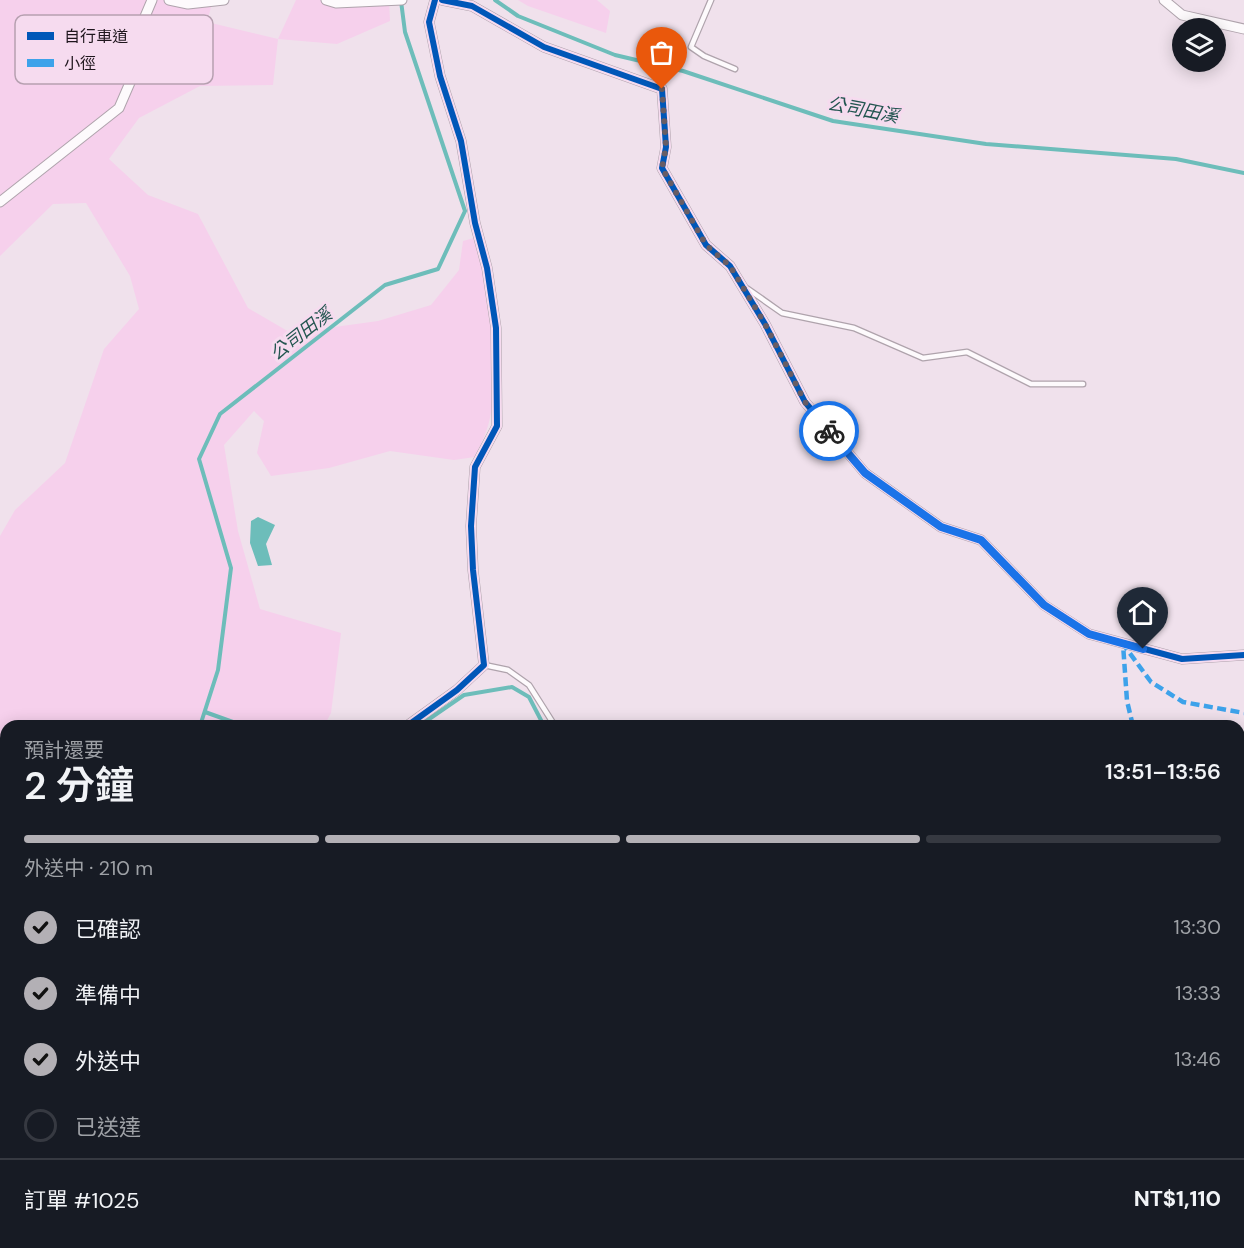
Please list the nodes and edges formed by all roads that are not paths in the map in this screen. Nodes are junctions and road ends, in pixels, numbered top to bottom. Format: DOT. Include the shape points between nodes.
graph roads {
  1 [pos="152,0"];
  2 [pos="169,0"];
  3 [pos="224,0"];
  4 [pos="326,0"];
  5 [pos="402,0"];
  6 [pos="435,0"];
  7 [pos="441,0"];
  8 [pos="711,0"];
  9 [pos="1164,0"];
  10 [pos="370,1"];
  11 [pos="146,15"];
  12 [pos="1244,29"];
  13 [pos="735,69"];
  14 [pos="129,84"];
  15 [pos="0,202"];
  16 [pos="741,284"];
  17 [pos="1083,384"];
  18 [pos="1244,655"];
  19 [pos="484,665"];
  20 [pos="415,720"];
  21 [pos="551,720"];
  1 -- 11 [label="street"];
  2 -- 3 [label="street" via="188,4"];
  4 -- 10 [label="street"];
  5 -- 10 [label="street"];
  6 -- 19 [label="street" via="429,22 440,76 461,141 496,328 496,426 475,467 471,526"];
  7 -- 16 [label="street" via="472,6 544,47 662,89 666,147 662,168 706,245 730,266"];
  8 -- 13 [label="lane" via="691,47"];
  9 -- 12 [label="street" via="1182,15"];
  14 -- 15 [label="street" via="119,108"];
  16 -- 17 [label="lane" via="782,313 854,328 923,358 967,352 1031,384"];
  16 -- 18 [label="street" via="805,402 865,473 941,527 981,540 1044,605 1089,634 1182,659"];
  19 -- 20 [label="street"];
  19 -- 21 [label="lane" via="508,670 529,685"];
}
